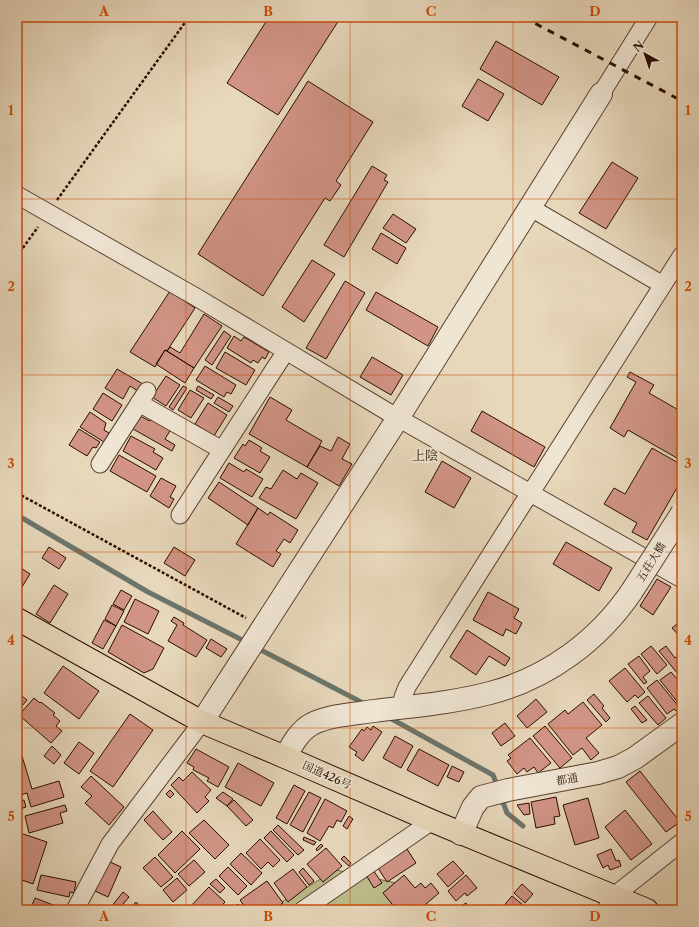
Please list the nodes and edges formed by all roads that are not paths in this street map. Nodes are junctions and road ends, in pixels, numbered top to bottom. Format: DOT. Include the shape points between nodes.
graph roads {
  1 [pos="649,17"];
  2 [pos="601,94"];
  3 [pos="17,195"];
  4 [pos="531,208"];
  5 [pos="682,255"];
  6 [pos="663,285"];
  7 [pos="286,351"];
  8 [pos="398,418"];
  9 [pos="222,450"];
  10 [pos="100,464"];
  11 [pos="530,494"];
  12 [pos="682,513"];
  13 [pos="180,515"];
  14 [pos="682,543"];
  15 [pos="665,569"];
  16 [pos="682,579"];
  17 [pos="17,619"];
  18 [pos="401,708"];
  19 [pos="202,722"];
  20 [pos="682,724"];
  21 [pos="285,757"];
  22 [pos="432,821"];
  23 [pos="462,834"];
  24 [pos="682,842"];
  25 [pos="612,903"];
  26 [pos="75,910"];
  27 [pos="303,910"];
  28 [pos="647,910"];
  1 -- 2 [label="street"];
  2 -- 4 [label="street"];
  3 -- 7 [label="street"];
  4 -- 6 [label="street"];
  4 -- 8 [label="street"];
  5 -- 6 [label="street"];
  6 -- 11 [label="street"];
  7 -- 8 [label="street"];
  7 -- 9 [label="street"];
  8 -- 11 [label="street"];
  8 -- 19 [label="street"];
  9 -- 10 [label="street" via="143,397"];
  9 -- 13 [label="street"];
  11 -- 15 [label="street"];
  11 -- 18 [label="street" via="405,692"];
  12 -- 18 [label="street, 五荘大橋, bridge" via="620,609 594,636 564,659 532,677 492,693"];
  14 -- 15 [label="street"];
  15 -- 16 [label="street"];
  17 -- 19 [label="highway, 国道426号"];
  18 -- 21 [label="street, 五荘大橋" via="331,718 311,724 299,735"];
  19 -- 21 [label="highway, 国道426号"];
  19 -- 26 [label="street" via="110,844"];
  20 -- 23 [label="street, 都通" via="635,758 618,767 498,792 476,800"];
  21 -- 22 [label="highway, 国道426号"];
  22 -- 23 [label="highway, 国道426号"];
  22 -- 27 [label="street"];
  23 -- 25 [label="highway, 国道426号"];
  24 -- 25 [label="street"];
  25 -- 28 [label="highway, 国道426号"];
}
